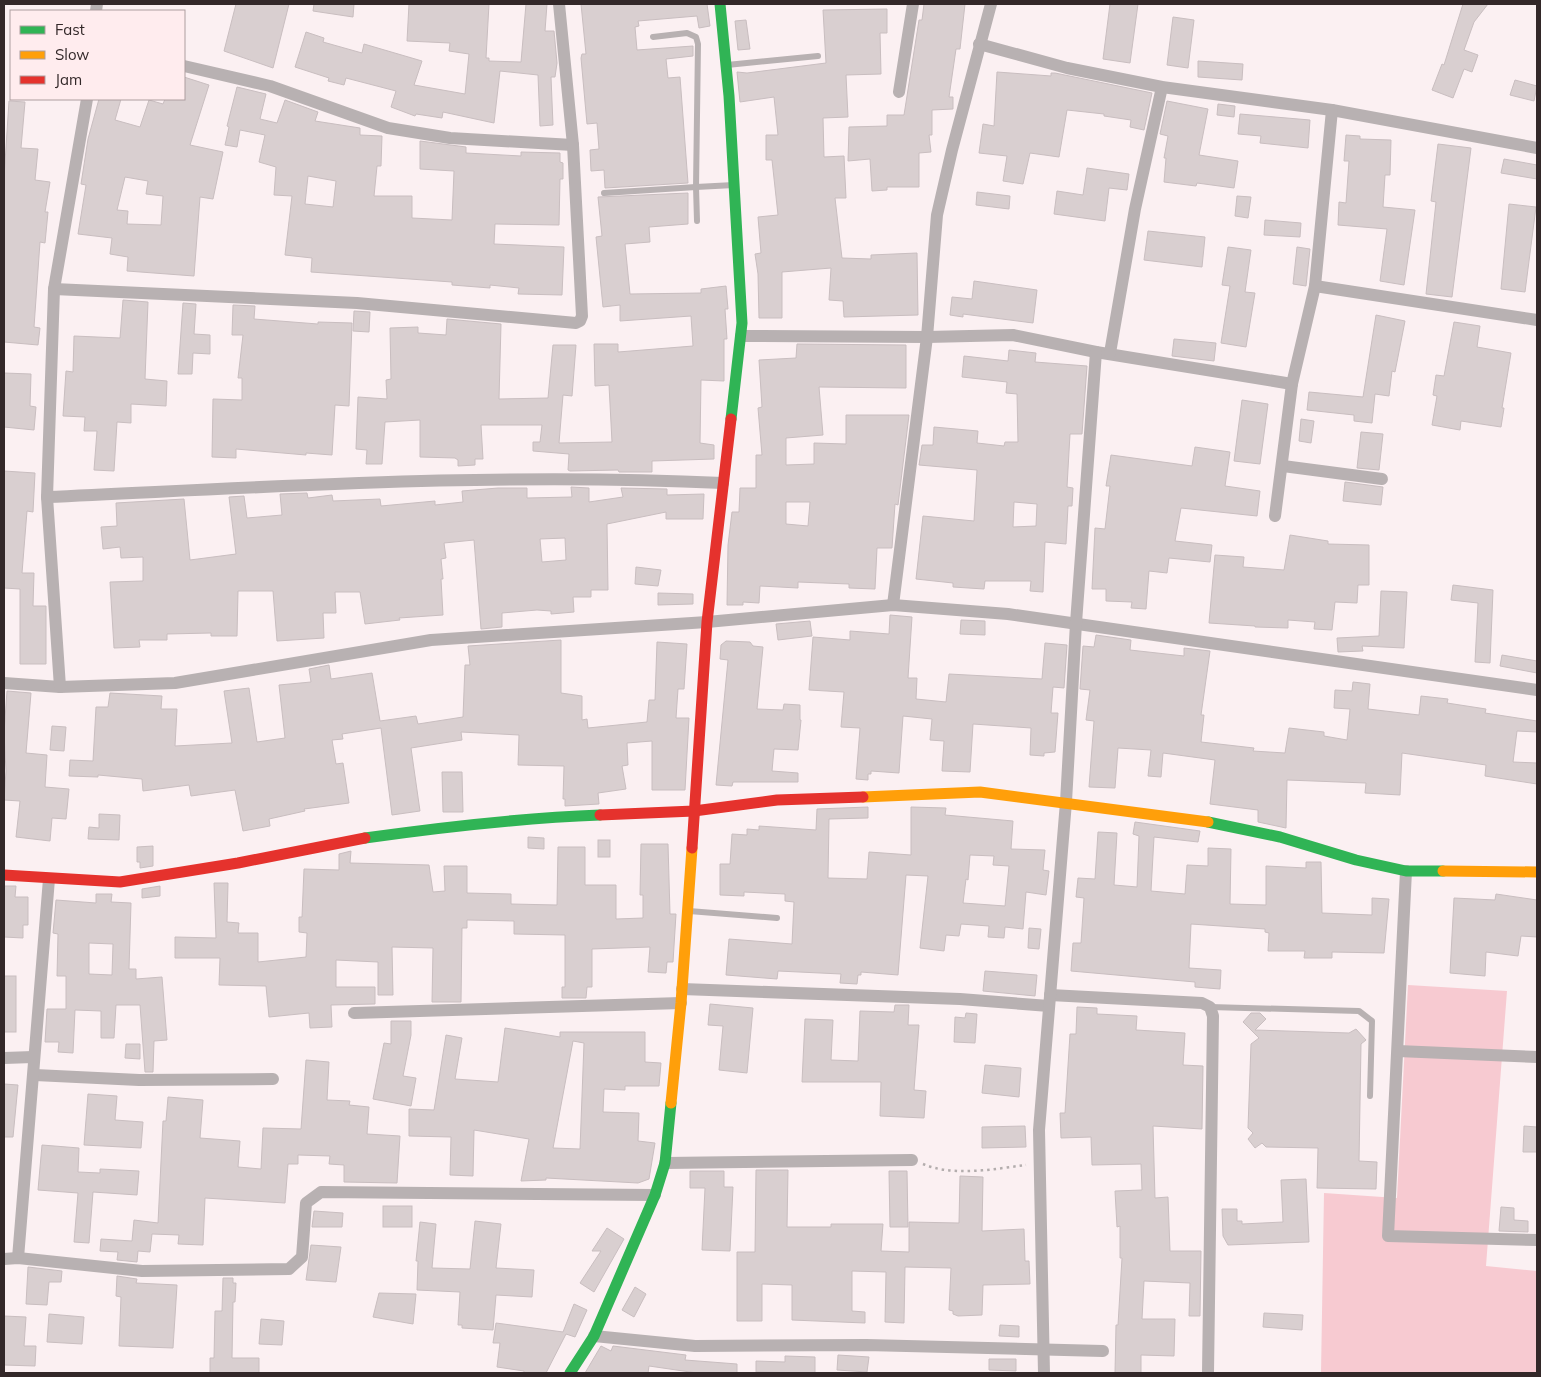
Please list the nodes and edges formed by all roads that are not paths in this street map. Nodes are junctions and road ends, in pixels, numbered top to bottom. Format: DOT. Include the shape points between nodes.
graph roads {
  1 [pos="559,4"];
  2 [pos="720,4"];
  3 [pos="913,4"];
  4 [pos="991,4"];
  5 [pos="654,37"];
  6 [pos="979,44"];
  7 [pos="818,56"];
  8 [pos="726,65"];
  9 [pos="185,66"];
  10 [pos="1162,87"];
  11 [pos="900,92"];
  12 [pos="87,100"];
  13 [pos="1332,110"];
  14 [pos="573,145"];
  15 [pos="1537,148"];
  16 [pos="735,185"];
  17 [pos="696,187"];
  18 [pos="604,193"];
  19 [pos="697,221"];
  20 [pos="1315,286"];
  21 [pos="54,289"];
  22 [pos="1537,320"];
  23 [pos="741,336"];
  24 [pos="927,337"];
  25 [pos="1096,352"];
  26 [pos="1110,354"];
  27 [pos="1292,384"];
  28 [pos="1283,466"];
  29 [pos="1382,479"];
  30 [pos="723,483"];
  31 [pos="47,496"];
  32 [pos="1275,516"];
  33 [pos="893,605"];
  34 [pos="707,622"];
  35 [pos="1076,623"];
  36 [pos="4,683"];
  37 [pos="60,687"];
  38 [pos="1537,690"];
  39 [pos="1066,802"];
  40 [pos="694,811"];
  41 [pos="1406,872"];
  42 [pos="1537,872"];
  43 [pos="4,875"];
  44 [pos="49,880"];
  45 [pos="687,911"];
  46 [pos="777,918"];
  47 [pos="682,989"];
  48 [pos="1049,1000"];
  49 [pos="681,1003"];
  50 [pos="1210,1007"];
  51 [pos="354,1013"];
  52 [pos="1398,1050"];
  53 [pos="33,1057"];
  54 [pos="1537,1057"];
  55 [pos="4,1058"];
  56 [pos="34,1075"];
  57 [pos="274,1079"];
  58 [pos="1370,1096"];
  59 [pos="912,1160"];
  60 [pos="665,1163"];
  61 [pos="655,1195"];
  62 [pos="1537,1240"];
  63 [pos="18,1258"];
  64 [pos="4,1259"];
  65 [pos="594,1336"];
  66 [pos="1044,1349"];
  67 [pos="1103,1351"];
  68 [pos="570,1373"];
  69 [pos="1044,1373"];
  70 [pos="1208,1373"];
  1 -- 14 [label="street"];
  2 -- 8 [label="street"];
  3 -- 11 [label="street"];
  4 -- 6 [label="street"];
  5 -- 17 [label="lane" via="687,33 696,37 698,44"];
  6 -- 10 [label="street" via="1067,68"];
  6 -- 24 [label="street" via="937,215"];
  7 -- 8 [label="lane"];
  8 -- 16 [label="street"];
  9 -- 14 [label="street" via="270,86 388,128 450,138"];
  10 -- 13 [label="street"];
  10 -- 26 [label="street" via="1135,209"];
  12 -- 21 [label="street"];
  13 -- 15 [label="street"];
  13 -- 20 [label="street"];
  14 -- 21 [label="street" via="582,316 576,323 357,303"];
  16 -- 17 [label="lane"];
  16 -- 23 [label="street"];
  17 -- 18 [label="lane"];
  17 -- 19 [label="lane"];
  20 -- 22 [label="street"];
  20 -- 27 [label="street"];
  21 -- 31 [label="street"];
  23 -- 24 [label="street"];
  23 -- 30 [label="street"];
  24 -- 25 [label="street" via="1012,335"];
  24 -- 33 [label="street"];
  25 -- 26 [label="street"];
  25 -- 35 [label="street"];
  26 -- 27 [label="street"];
  27 -- 28 [label="street"];
  28 -- 29 [label="street"];
  28 -- 32 [label="street"];
  30 -- 31 [label="street" via="421,480"];
  30 -- 34 [label="street"];
  31 -- 37 [label="street"];
  33 -- 34 [label="street"];
  33 -- 35 [label="street"];
  34 -- 37 [label="street" via="431,640 175,683"];
  34 -- 40 [label="street"];
  35 -- 38 [label="street"];
  35 -- 39 [label="street"];
  36 -- 37 [label="street"];
  39 -- 40 [label="street" via="980,792 777,800"];
  39 -- 41 [label="street" via="1188,818 1280,837"];
  39 -- 48 [label="street"];
  40 -- 44 [label="street" via="544,817 460,825 363,838 120,882"];
  40 -- 45 [label="street"];
  41 -- 42 [label="street"];
  41 -- 52 [label="street"];
  43 -- 44 [label="street"];
  44 -- 53 [label="street"];
  45 -- 46 [label="lane"];
  45 -- 47 [label="street"];
  47 -- 48 [label="street"];
  47 -- 49 [label="street"];
  48 -- 50 [label="street" via="1202,1003"];
  48 -- 66 [label="street" via="1039,1130"];
  49 -- 51 [label="street"];
  49 -- 60 [label="street"];
  50 -- 58 [label="lane" via="1359,1011 1372,1021"];
  50 -- 70 [label="street" via="1213,1016"];
  52 -- 54 [label="street"];
  52 -- 62 [label="street" via="1388,1236"];
  53 -- 55 [label="street"];
  53 -- 56 [label="street"];
  56 -- 57 [label="street" via="139,1080"];
  56 -- 63 [label="street"];
  59 -- 60 [label="street"];
  60 -- 61 [label="street"];
  61 -- 63 [label="street" via="321,1192 306,1203 302,1257 289,1269 142,1271"];
  61 -- 65 [label="street"];
  63 -- 64 [label="street"];
  65 -- 66 [label="street" via="695,1346"];
  65 -- 68 [label="street"];
  66 -- 67 [label="street"];
  66 -- 69 [label="street"];
}
